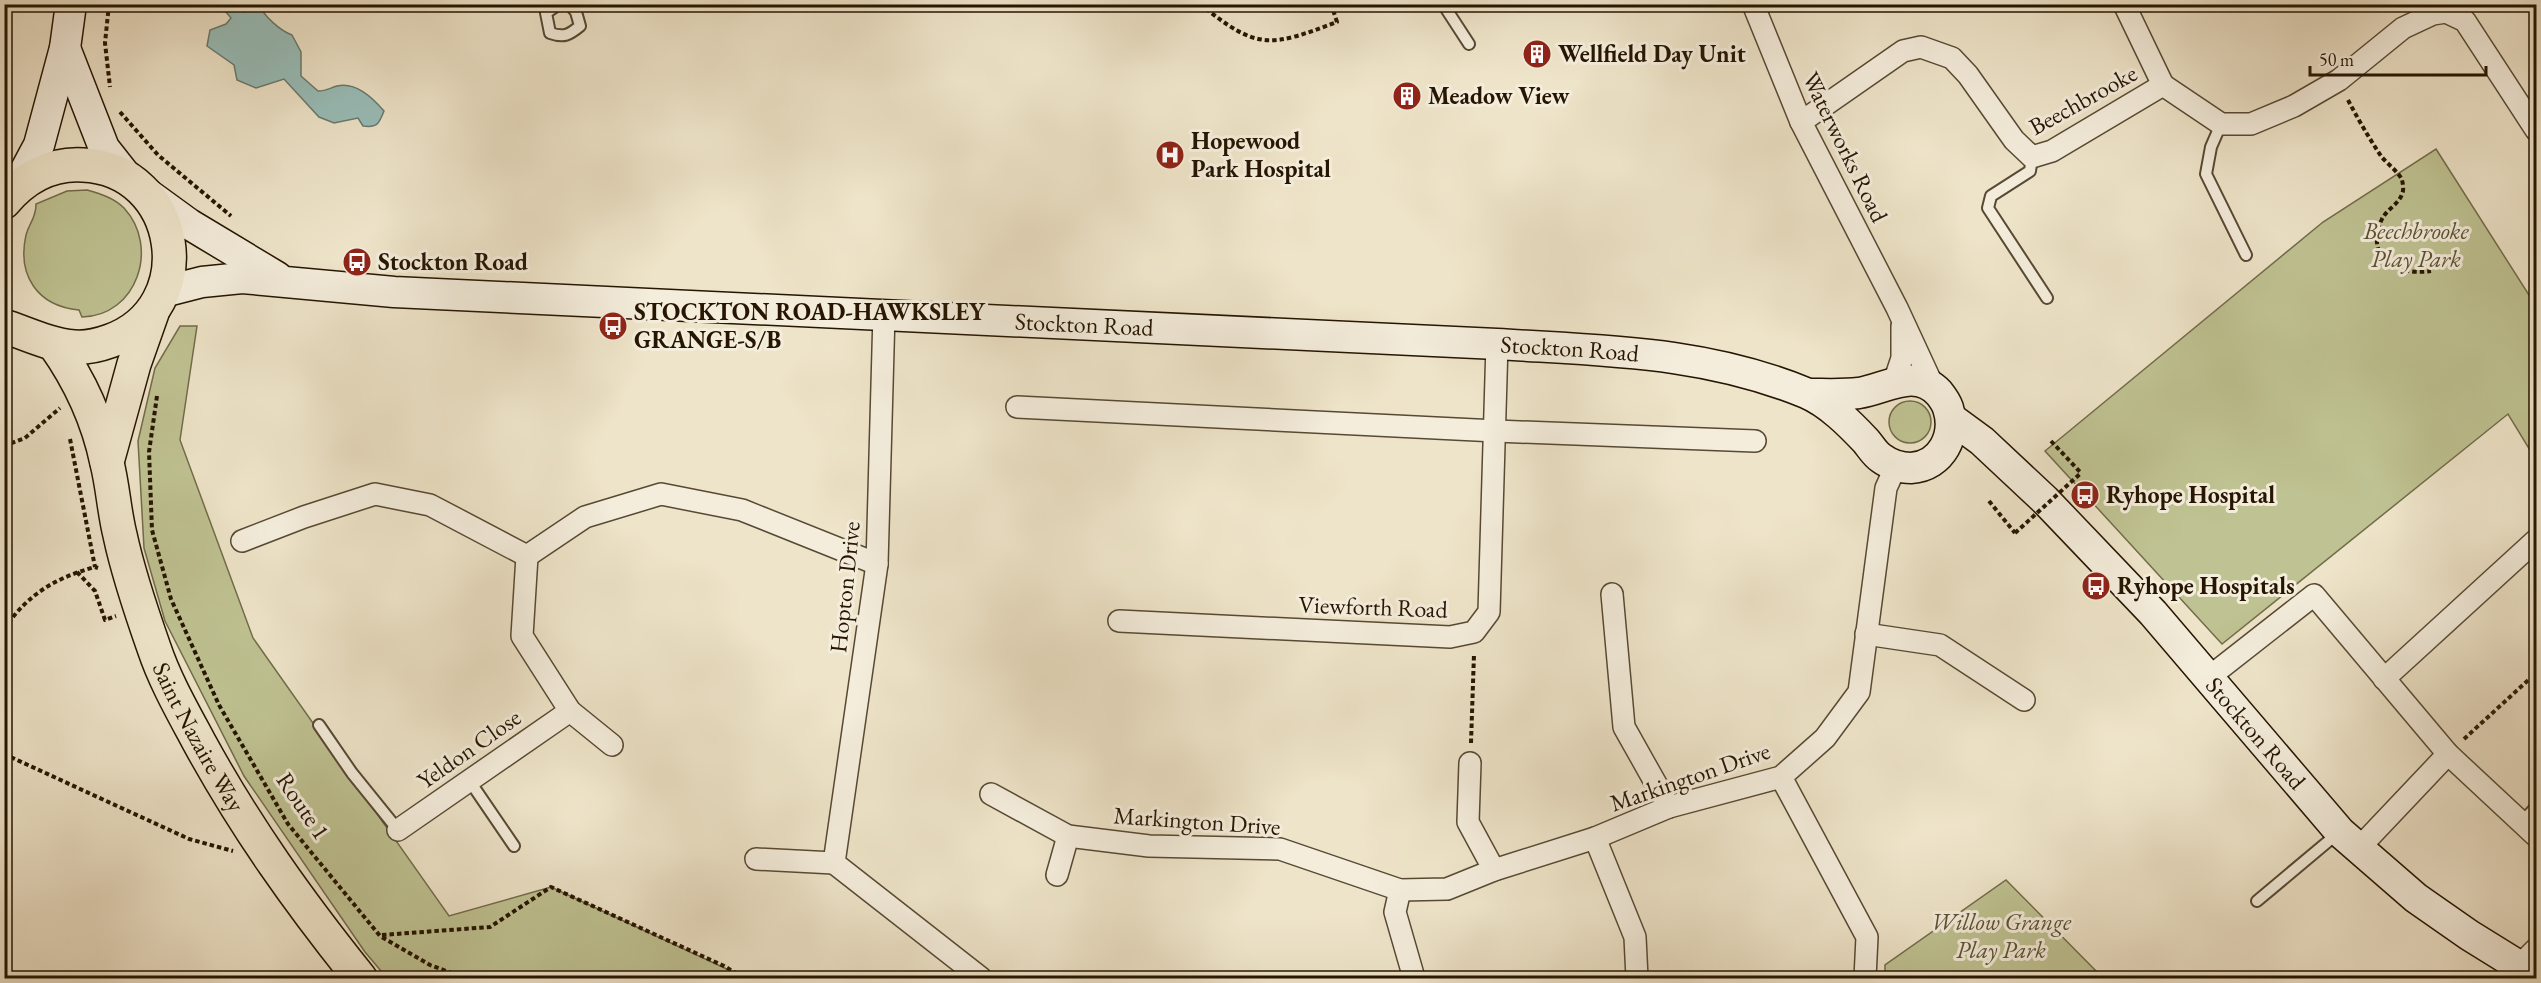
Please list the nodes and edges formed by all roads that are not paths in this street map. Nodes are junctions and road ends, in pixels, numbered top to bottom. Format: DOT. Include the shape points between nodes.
graph roads {
  1 [pos="71,4"];
  2 [pos="560,4"];
  3 [pos="569,4"];
  4 [pos="1443,4"];
  5 [pos="1753,4"];
  6 [pos="2124,4"];
  7 [pos="2452,8"];
  8 [pos="1469,44"];
  9 [pos="65,48"];
  10 [pos="2163,85"];
  11 [pos="1801,122"];
  12 [pos="2221,124"];
  13 [pos="2536,130"];
  14 [pos="2032,157"];
  15 [pos="135,184"];
  16 [pos="10,196"];
  17 [pos="2247,255"];
  18 [pos="283,280"];
  19 [pos="2047,298"];
  20 [pos="158,300"];
  21 [pos="4,308"];
  22 [pos="1897,308"];
  23 [pos="884,314"];
  24 [pos="4,326"];
  25 [pos="46,341"];
  26 [pos="1497,344"];
  27 [pos="1888,385"];
  28 [pos="1934,388"];
  29 [pos="1809,394"];
  30 [pos="1017,407"];
  31 [pos="1952,419"];
  32 [pos="1496,431"];
  33 [pos="1755,441"];
  34 [pos="1870,446"];
  35 [pos="1939,455"];
  36 [pos="2001,459"];
  37 [pos="107,462"];
  38 [pos="1896,466"];
  39 [pos="2536,540"];
  40 [pos="242,541"];
  41 [pos="527,556"];
  42 [pos="877,564"];
  43 [pos="1612,594"];
  44 [pos="1119,621"];
  45 [pos="1866,634"];
  46 [pos="2208,678"];
  47 [pos="2384,679"];
  48 [pos="2024,700"];
  49 [pos="570,711"];
  50 [pos="319,725"];
  51 [pos="612,745"];
  52 [pos="2448,754"];
  53 [pos="1470,763"];
  54 [pos="1781,777"];
  55 [pos="470,780"];
  56 [pos="991,794"];
  57 [pos="1669,807"];
  58 [pos="2536,807"];
  59 [pos="2529,829"];
  60 [pos="398,830"];
  61 [pos="1068,836"];
  62 [pos="1595,838"];
  63 [pos="2349,840"];
  64 [pos="514,846"];
  65 [pos="756,859"];
  66 [pos="834,863"];
  67 [pos="1494,870"];
  68 [pos="1057,875"];
  69 [pos="1400,890"];
  70 [pos="2256,901"];
  71 [pos="2531,963"];
  72 [pos="360,978"];
  73 [pos="981,978"];
  74 [pos="1414,978"];
  75 [pos="1637,978"];
  76 [pos="1865,978"];
  1 -- 9 [label="main road"];
  2 -- 3 [label="lane" via="546,13 550,33 560,37 569,36 580,26"];
  4 -- 8 [label="lane"];
  5 -- 11 [label="street, Waterworks Road"];
  6 -- 10 [label="street"];
  7 -- 12 [label="street" via="2403,28 2339,80 2294,106 2251,124"];
  7 -- 13 [label="street" via="2465,21"];
  9 -- 15 [label="main road" via="104,148"];
  9 -- 16 [label="main road" via="39,145"];
  10 -- 12 [label="street, Beechbrooke"];
  10 -- 14 [label="street, Beechbrooke" via="2052,151"];
  11 -- 14 [label="street, Beechbrooke" via="1903,51 1921,47 1952,58 2014,140"];
  11 -- 22 [label="street, Waterworks Road"];
  12 -- 17 [label="lane" via="2206,174"];
  14 -- 19 [label="lane" via="2030,171 1991,196 1988,208"];
  15 -- 16 [label="highway, Stockton Road" via="98,165 68,164 39,172"];
  15 -- 18 [label="main road, Stockton Road" via="217,242"];
  15 -- 20 [label="highway" via="160,214 169,239 170,266"];
  18 -- 20 [label="main road, Stockton Road" via="242,278 202,282"];
  18 -- 23 [label="main road, Stockton Road" via="394,292"];
  20 -- 25 [label="highway" via="139,325 120,337 76,347"];
  20 -- 37 [label="highway, Saint Nazaire Way" via="134,364"];
  21 -- 25 [label="highway"];
  22 -- 27 [label="street, Waterworks Road" via="1903,332 1902,358"];
  22 -- 28 [label="street, Waterworks Road"];
  23 -- 26 [label="main road, Stockton Road"];
  23 -- 42 [label="street, Hopton Drive"];
  24 -- 25 [label="highway"];
  25 -- 37 [label="highway, Saint Nazaire Way" via="73,370"];
  26 -- 29 [label="main road, Stockton Road" via="1668,355 1722,365"];
  26 -- 32 [label="street, Viewforth Road"];
  27 -- 28 [label="main road, Stockton Road" via="1908,380 1922,381"];
  27 -- 29 [label="main road, Stockton Road" via="1841,394"];
  27 -- 34 [label="main road" via="1871,400 1865,415"];
  28 -- 31 [label="main road, Stockton Road" via="1946,402"];
  29 -- 34 [label="main road, Stockton Road"];
  30 -- 32 [label="street"];
  31 -- 35 [label="main road" via="1952,432"];
  31 -- 36 [label="main road, Stockton Road"];
  32 -- 33 [label="street"];
  32 -- 44 [label="street, Viewforth Road" via="1489,612 1474,633 1450,637"];
  34 -- 38 [label="main road, Stockton Road" via="1881,459"];
  35 -- 36 [label="main road"];
  35 -- 38 [label="main road" via="1911,468"];
  36 -- 46 [label="main road, Stockton Road" via="2153,613"];
  37 -- 72 [label="highway, Saint Nazaire Way" via="124,552 155,651 181,710 270,861"];
  38 -- 45 [label="street, Markington Drive" via="1886,488"];
  39 -- 47 [label="street"];
  40 -- 41 [label="street" via="375,495 430,505"];
  41 -- 42 [label="street" via="585,517 661,494 742,510"];
  41 -- 49 [label="street" via="522,636"];
  42 -- 66 [label="street, Hopton Drive"];
  43 -- 57 [label="street" via="1624,727"];
  45 -- 48 [label="street" via="1940,645"];
  45 -- 54 [label="street, Markington Drive" via="1859,692 1826,738"];
  46 -- 47 [label="street" via="2314,595"];
  46 -- 63 [label="main road, Stockton Road"];
  47 -- 52 [label="street"];
  49 -- 51 [label="street"];
  49 -- 55 [label="street, Yeldon Close"];
  50 -- 60 [label="lane"];
  52 -- 59 [label="street"];
  52 -- 63 [label="street"];
  53 -- 67 [label="street" via="1468,822"];
  54 -- 57 [label="street, Markington Drive"];
  54 -- 76 [label="street" via="1867,937"];
  55 -- 60 [label="street, Yeldon Close"];
  55 -- 64 [label="lane"];
  56 -- 61 [label="street, Markington Drive"];
  57 -- 62 [label="street, Markington Drive"];
  58 -- 59 [label="lane"];
  61 -- 68 [label="street"];
  61 -- 69 [label="street, Markington Drive" via="1149,846 1280,849"];
  62 -- 67 [label="street, Markington Drive"];
  62 -- 75 [label="street" via="1635,937"];
  63 -- 70 [label="lane"];
  63 -- 71 [label="main road, Stockton Road" via="2416,898"];
  65 -- 66 [label="street"];
  66 -- 73 [label="street"];
  67 -- 69 [label="street, Markington Drive" via="1447,889"];
  69 -- 74 [label="street" via="1395,912"];
}
